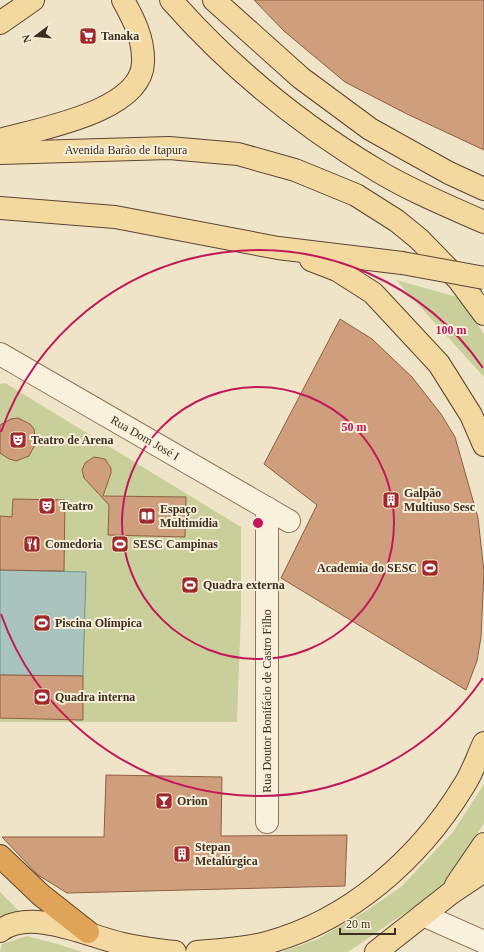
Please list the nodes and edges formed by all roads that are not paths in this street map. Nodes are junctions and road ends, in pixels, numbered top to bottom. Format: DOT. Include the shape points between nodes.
graph roads {
  1 [pos="33,0"];
  2 [pos="123,0"];
  3 [pos="171,0"];
  4 [pos="214,0"];
  5 [pos="0,23"];
  6 [pos="0,140"];
  7 [pos="0,153"];
  8 [pos="484,189"];
  9 [pos="0,208"];
  10 [pos="484,222"];
  11 [pos="278,248"];
  12 [pos="484,278"];
  13 [pos="484,314"];
  14 [pos="0,354"];
  15 [pos="484,444"];
  16 [pos="267,508"];
  17 [pos="289,521"];
  18 [pos="484,743"];
  19 [pos="267,822"];
  20 [pos="484,844"];
  21 [pos="0,856"];
  22 [pos="484,872"];
  23 [pos="451,893"];
  24 [pos="423,915"];
  25 [pos="0,931"];
  26 [pos="88,932"];
  27 [pos="484,942"];
  28 [pos="175,952"];
  29 [pos="197,952"];
  30 [pos="376,952"];
  1 -- 5 [label="main road"];
  2 -- 6 [label="main road" via="137,26 142,46 143,64 134,87 120,100 95,112"];
  3 -- 10 [label="main road" via="234,65 313,129 378,172"];
  4 -- 8 [label="main road" via="301,78 370,129 449,173"];
  7 -- 13 [label="main road, Avenida Barão de Itapura" via="169,148 238,154 295,170 356,195 396,221 419,239 458,278"];
  9 -- 11 [label="main road" via="115,217"];
  11 -- 12 [label="main road, bridge" via="402,263"];
  11 -- 15 [label="main road" via="337,270 373,293 439,364 471,415"];
  14 -- 16 [label="street, Rua Dom José I"];
  16 -- 17 [label="street, Rua Dom José I"];
  16 -- 19 [label="street, Rua Doutor Bonifácio de Castro Filho"];
  18 -- 29 [label="main road" via="464,786 427,838 376,888 312,927 290,936 264,943"];
  20 -- 23 [label="main road"];
  21 -- 26 [label="highway" via="40,895"];
  22 -- 23 [label="main road"];
  23 -- 24 [label="main road"];
  24 -- 27 [label="street"];
  24 -- 30 [label="main road"];
  25 -- 26 [label="main road" via="29,922"];
  26 -- 28 [label="main road" via="121,944"];
}
